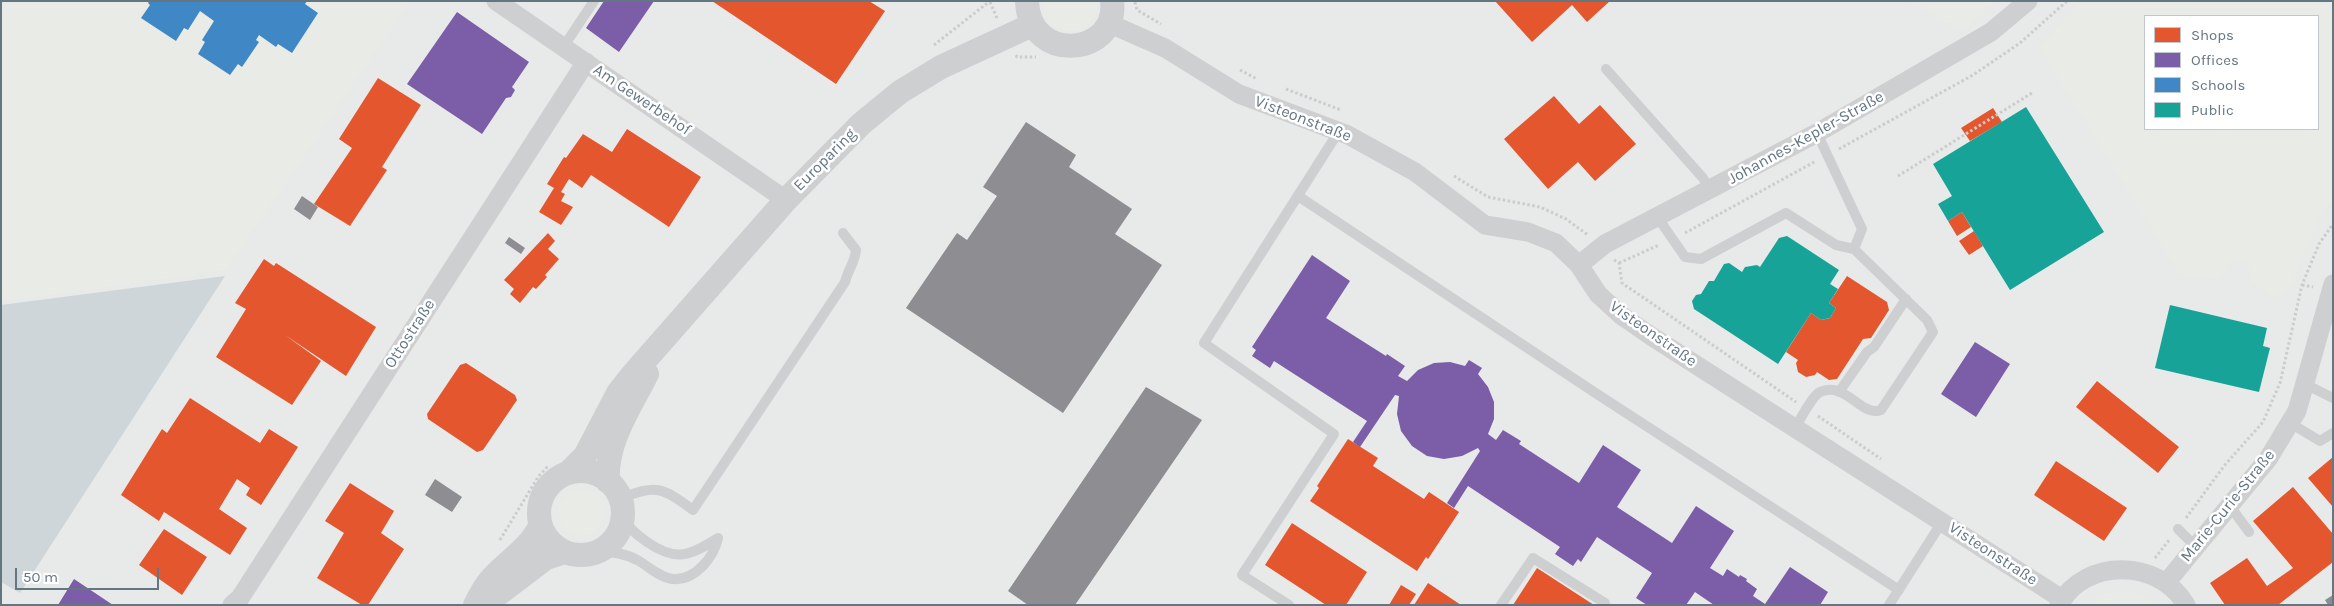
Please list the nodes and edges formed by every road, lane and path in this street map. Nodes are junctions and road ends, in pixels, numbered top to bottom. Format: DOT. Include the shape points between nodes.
graph roads {
  1 [pos="496,1"];
  2 [pos="594,1"];
  3 [pos="1028,1"];
  4 [pos="2028,1"];
  5 [pos="2067,1"];
  6 [pos="1110,12"];
  7 [pos="1032,25"];
  8 [pos="564,46"];
  9 [pos="586,62"];
  10 [pos="1606,69"];
  11 [pos="2032,93"];
  12 [pos="1339,131"];
  13 [pos="1818,133"];
  14 [pos="1826,155"];
  15 [pos="1898,176"];
  16 [pos="1710,190"];
  17 [pos="1298,196"];
  18 [pos="786,200"];
  19 [pos="1658,218"];
  20 [pos="2333,224"];
  21 [pos="843,233"];
  22 [pos="1674,239"];
  23 [pos="1854,249"];
  24 [pos="1619,263"];
  25 [pos="1579,265"];
  26 [pos="2333,284"];
  27 [pos="1906,299"];
  28 [pos="658,347"];
  29 [pos="2305,384"];
  30 [pos="1840,392"];
  31 [pos="2333,398"];
  32 [pos="2290,423"];
  33 [pos="1795,428"];
  34 [pos="2333,433"];
  35 [pos="568,473"];
  36 [pos="617,499"];
  37 [pos="2230,506"];
  38 [pos="1942,522"];
  39 [pos="540,526"];
  40 [pos="2178,529"];
  41 [pos="2249,532"];
  42 [pos="2196,547"];
  43 [pos="564,552"];
  44 [pos="597,552"];
  45 [pos="2154,560"];
  46 [pos="2166,582"];
  47 [pos="1899,590"];
  48 [pos="2060,602"];
  49 [pos="1605,603"];
  50 [pos="232,605"];
  51 [pos="475,605"];
  52 [pos="484,605"];
  53 [pos="1289,605"];
  54 [pos="1501,605"];
  55 [pos="1889,605"];
  56 [pos="2186,605"];
  1 -- 8 [label="street, Am Gewerbehof"];
  2 -- 8 [label="lane"];
  3 -- 7 [label="street"];
  4 -- 13 [label="street, Johannes-Kepler-Straße" via="1991,32"];
  5 -- 14 [label="path" via="2020,43 1973,75"];
  6 -- 7 [label="street" via="1097,38 1080,46 1062,46 1045,39"];
  6 -- 12 [label="street, Visteonstraße" via="1239,94"];
  7 -- 18 [label="street, Europaring" via="940,67 900,92 861,124"];
  8 -- 9 [label="street, Am Gewerbehof"];
  9 -- 18 [label="street, Am Gewerbehof"];
  9 -- 50 [label="street, Ottostraße" via="240,598"];
  10 -- 16 [label="lane"];
  11 -- 15 [label="path"];
  12 -- 17 [label="lane"];
  12 -- 25 [label="street, Visteonstraße" via="1415,172 1485,225 1528,232 1556,243"];
  13 -- 14 [label="lane"];
  13 -- 16 [label="street, Johannes-Kepler-Straße"];
  14 -- 22 [label="path"];
  14 -- 23 [label="lane" via="1862,230"];
  16 -- 19 [label="street, Johannes-Kepler-Straße"];
  17 -- 47 [label="lane"];
  17 -- 53 [label="lane" via="1204,343 1334,434 1242,575"];
  18 -- 28 [label="street, Europaring"];
  19 -- 22 [label="lane"];
  19 -- 25 [label="street, Johannes-Kepler-Straße" via="1606,244"];
  20 -- 40 [label="path" via="2319,244 2302,285 2280,383 2263,422 2224,466"];
  21 -- 36 [label="lane" via="856,250 845,282 693,510 664,491 653,489"];
  22 -- 23 [label="lane" via="1685,257 1701,259 1786,213 1836,245"];
  22 -- 24 [label="path"];
  23 -- 27 [label="lane"];
  25 -- 33 [label="street, Visteonstraße" via="1598,294 1622,316"];
  26 -- 29 [label="street, Marie-Curie-Straße"];
  27 -- 30 [label="lane"];
  27 -- 30 [label="lane" via="1927,320 1933,332 1880,410 1870,410"];
  28 -- 35 [label="street, Europaring" via="618,393 585,456"];
  28 -- 36 [label="street, Europaring" via="612,444 608,460"];
  29 -- 31 [label="lane"];
  29 -- 32 [label="street, Marie-Curie-Straße" via="2298,411"];
  30 -- 33 [label="lane" via="1819,392"];
  32 -- 34 [label="lane" via="2320,441"];
  32 -- 37 [label="street, Marie-Curie-Straße" via="2268,459"];
  33 -- 38 [label="street, Visteonstraße"];
  35 -- 36 [label="street" via="592,473"];
  35 -- 39 [label="street, Europaring" via="553,482 542,496 538,512"];
  36 -- 44 [label="street, Europaring" via="621,526 614,539"];
  36 -- 44 [label="lane" via="635,533 663,552 690,554 718,538 715,550 694,573 672,580 620,553"];
  37 -- 41 [label="lane"];
  37 -- 42 [label="street, Marie-Curie-Straße"];
  38 -- 47 [label="lane"];
  38 -- 48 [label="street, Visteonstraße"];
  39 -- 43 [label="street" via="549,541"];
  39 -- 51 [label="street" via="535,536 492,578"];
  40 -- 42 [label="lane"];
  40 -- 45 [label="path"];
  42 -- 46 [label="street, Marie-Curie-Straße"];
  43 -- 44 [label="street" via="583,555"];
  43 -- 52 [label="street" via="546,558"];
  46 -- 48 [label="street, Visteonstraße" via="2145,572 2122,569 2100,572 2079,582"];
  46 -- 56 [label="street, Visteonstraße"];
  47 -- 55 [label="lane"];
  49 -- 54 [label="lane" via="1533,558"];
}
